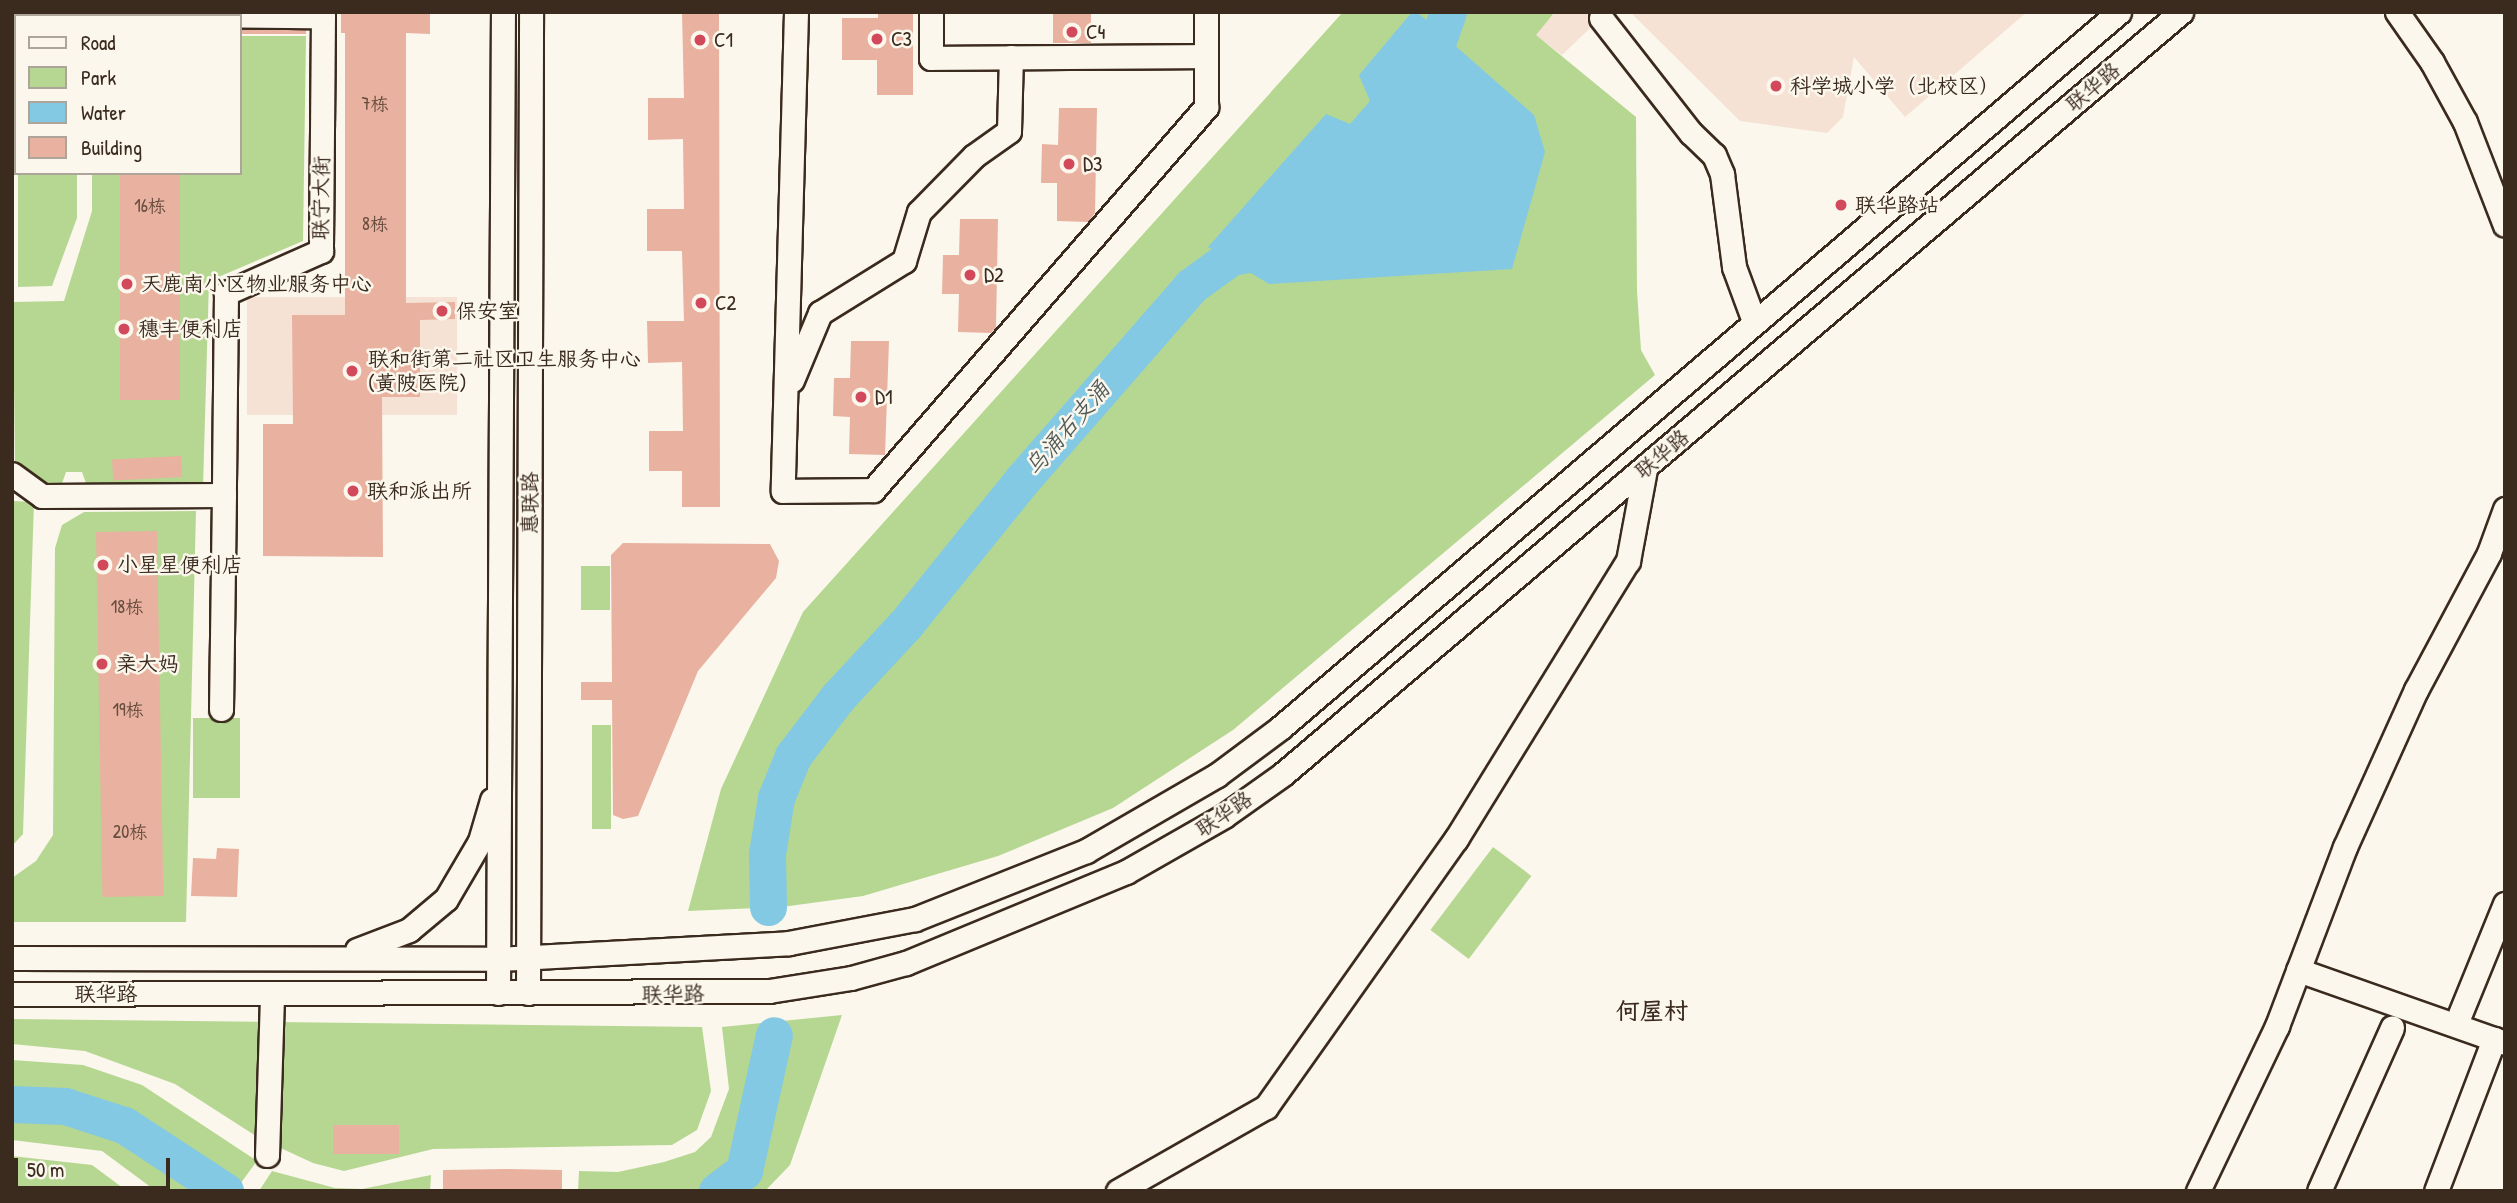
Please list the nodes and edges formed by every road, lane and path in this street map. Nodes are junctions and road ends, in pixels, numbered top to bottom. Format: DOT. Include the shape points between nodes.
graph roads {
  1 [pos="503,12"];
  2 [pos="531,12"];
  3 [pos="796,12"];
  4 [pos="931,12"];
  5 [pos="1206,12"];
  6 [pos="2119,12"];
  7 [pos="2181,12"];
  8 [pos="2397,12"];
  9 [pos="12,13"];
  10 [pos="116,14"];
  11 [pos="242,15"];
  12 [pos="1601,18"];
  13 [pos="1206,56"];
  14 [pos="1011,57"];
  15 [pos="2505,225"];
  16 [pos="1754,321"];
  17 [pos="787,393"];
  18 [pos="1645,469"];
  19 [pos="12,474"];
  20 [pos="224,495"];
  21 [pos="2503,519"];
  22 [pos="220,709"];
  23 [pos="501,768"];
  24 [pos="2505,904"];
  25 [pos="338,955"];
  26 [pos="12,958"];
  27 [pos="498,958"];
  28 [pos="528,958"];
  29 [pos="2298,970"];
  30 [pos="272,993"];
  31 [pos="498,993"];
  32 [pos="528,993"];
  33 [pos="12,994"];
  34 [pos="2460,1014"];
  35 [pos="2392,1028"];
  36 [pos="2500,1041"];
  37 [pos="267,1155"];
  38 [pos="1118,1191"];
  39 [pos="2198,1191"];
  40 [pos="2319,1191"];
  41 [pos="2436,1191"];
  1 -- 23 [label="street, 惠联路"];
  2 -- 28 [label="street, 惠联路"];
  3 -- 17 [label="street"];
  4 -- 14 [label="street" via="931,58"];
  5 -- 13 [label="street"];
  6 -- 16 [label="street, 联华路"];
  7 -- 18 [label="street, 联华路"];
  8 -- 15 [label="street" via="2465,122"];
  9 -- 10 [label="street, 联宁大街"];
  11 -- 20 [label="street, 联宁大街" via="323,16 321,251 226,293"];
  12 -- 16 [label="street" via="1714,155 1722,174 1734,267"];
  13 -- 14 [label="street"];
  13 -- 17 [label="street" via="1206,107 873,489 783,491"];
  14 -- 17 [label="street" via="1009,131 974,156 919,212 904,261 820,313"];
  16 -- 28 [label="street, 联华路" via="1462,576 1217,775 1086,851 915,919 848,934 710,950"];
  18 -- 32 [label="street, 联华路" via="1303,758 1224,816 1126,872 906,963 851,978 713,994"];
  18 -- 38 [label="street" via="1628,561 1456,839 1266,1107"];
  19 -- 20 [label="street" via="42,496"];
  20 -- 22 [label="street"];
  21 -- 29 [label="street" via="2356,823"];
  23 -- 25 [label="street" via="480,841 446,899 430,917 389,940"];
  23 -- 27 [label="street, 惠联路"];
  24 -- 34 [label="street"];
  25 -- 26 [label="street, 联华路"];
  25 -- 27 [label="street, 联华路"];
  27 -- 28 [label="street, 联华路"];
  27 -- 31 [label="street, 惠联路"];
  28 -- 32 [label="street, 惠联路"];
  29 -- 36 [label="street"];
  29 -- 39 [label="street" via="2277,1027"];
  30 -- 31 [label="street, 联华路"];
  30 -- 33 [label="street, 联华路"];
  30 -- 37 [label="street"];
  31 -- 32 [label="street, 联华路"];
  35 -- 40 [label="street"];
  36 -- 41 [label="street"];
}
